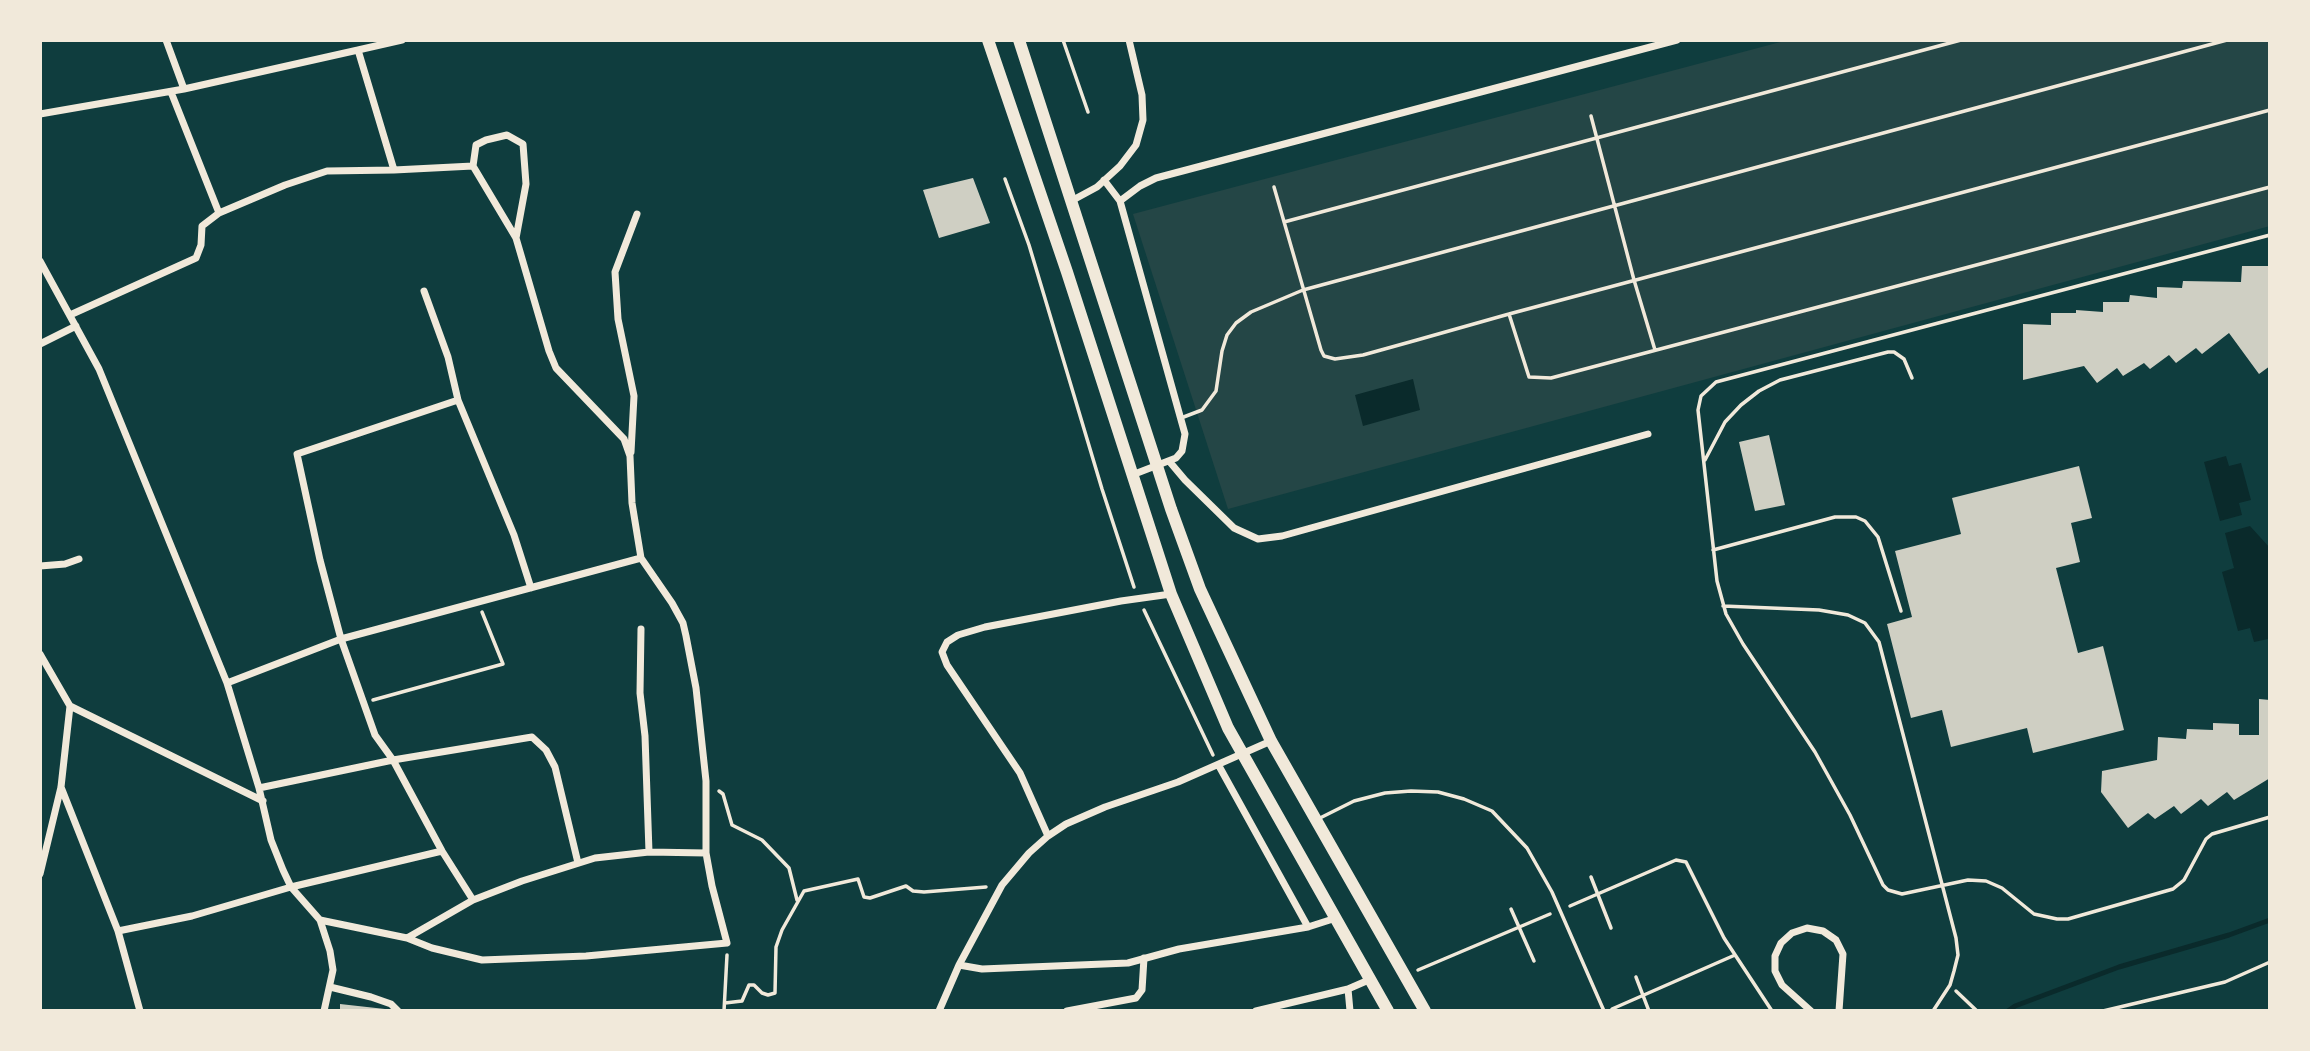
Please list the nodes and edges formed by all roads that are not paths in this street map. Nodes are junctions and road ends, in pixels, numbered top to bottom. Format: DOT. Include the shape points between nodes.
graph roads {
  1 [pos="166,40"];
  2 [pos="402,40"];
  3 [pos="988,40"];
  4 [pos="1019,40"];
  5 [pos="1063,40"];
  6 [pos="1129,40"];
  7 [pos="1677,40"];
  8 [pos="1961,40"];
  9 [pos="2227,40"];
  10 [pos="358,50"];
  11 [pos="184,89"];
  12 [pos="171,92"];
  13 [pos="2270,110"];
  14 [pos="1088,112"];
  15 [pos="40,114"];
  16 [pos="1591,116"];
  17 [pos="1597,138"];
  18 [pos="473,166"];
  19 [pos="394,170"];
  20 [pos="1104,180"];
  21 [pos="1274,187"];
  22 [pos="2270,187"];
  23 [pos="1073,200"];
  24 [pos="1120,201"];
  25 [pos="1615,205"];
  26 [pos="219,213"];
  27 [pos="637,214"];
  28 [pos="1284,222"];
  29 [pos="2270,234"];
  30 [pos="516,238"];
  31 [pos="40,261"];
  32 [pos="1634,280"];
  33 [pos="1304,290"];
  34 [pos="424,291"];
  35 [pos="1509,314"];
  36 [pos="69,315"];
  37 [pos="76,326"];
  38 [pos="40,344"];
  39 [pos="1656,351"];
  40 [pos="1912,378"];
  41 [pos="458,400"];
  42 [pos="1181,418"];
  43 [pos="1648,434"];
  44 [pos="630,456"];
  45 [pos="1164,463"];
  46 [pos="1703,463"];
  47 [pos="1131,475"];
  48 [pos="1713,551"];
  49 [pos="641,558"];
  50 [pos="79,559"];
  51 [pos="40,566"];
  52 [pos="531,587"];
  53 [pos="1171,594"];
  54 [pos="1723,606"];
  55 [pos="1901,611"];
  56 [pos="641,629"];
  57 [pos="341,639"];
  58 [pos="41,656"];
  59 [pos="227,683"];
  60 [pos="71,706"];
  61 [pos="1270,741"];
  62 [pos="1242,755"];
  63 [pos="393,760"];
  64 [pos="1219,766"];
  65 [pos="61,787"];
  66 [pos="260,788"];
  67 [pos="263,801"];
  68 [pos="2270,817"];
  69 [pos="1316,820"];
  70 [pos="1048,836"];
  71 [pos="442,851"];
  72 [pos="649,852"];
  73 [pos="706,853"];
  74 [pos="578,863"];
  75 [pos="40,874"];
  76 [pos="1942,886"];
  77 [pos="291,887"];
  78 [pos="473,900"];
  79 [pos="1336,918"];
  80 [pos="320,920"];
  81 [pos="1308,927"];
  82 [pos="118,931"];
  83 [pos="407,938"];
  84 [pos="1144,958"];
  85 [pos="959,965"];
  86 [pos="1371,979"];
  87 [pos="330,987"];
  88 [pos="1348,989"];
  89 [pos="140,1011"];
  90 [pos="324,1011"];
  91 [pos="398,1011"];
  92 [pos="939,1011"];
  93 [pos="1067,1011"];
  94 [pos="1256,1011"];
  95 [pos="1350,1011"];
  96 [pos="1388,1011"];
  97 [pos="1425,1011"];
  98 [pos="1605,1011"];
  99 [pos="1811,1011"];
  100 [pos="1839,1011"];
  101 [pos="1933,1011"];
  1 -- 11 [label="street"];
  2 -- 10 [label="street"];
  3 -- 47 [label="highway" via="1068,272"];
  4 -- 23 [label="highway"];
  5 -- 14 [label="lane"];
  6 -- 20 [label="street" via="1143,120 1136,145"];
  7 -- 24 [label="street" via="1156,178"];
  8 -- 17 [label="lane"];
  9 -- 25 [label="lane"];
  10 -- 11 [label="street"];
  10 -- 19 [label="street"];
  11 -- 12 [label="street"];
  12 -- 15 [label="street"];
  12 -- 26 [label="street"];
  13 -- 32 [label="lane"];
  16 -- 17 [label="lane"];
  17 -- 25 [label="lane"];
  17 -- 28 [label="lane"];
  18 -- 19 [label="street"];
  18 -- 30 [label="street"];
  18 -- 30 [label="street" via="476,145 486,140 507,135 523,144 526,184"];
  19 -- 26 [label="street" via="327,171"];
  20 -- 23 [label="street"];
  20 -- 24 [label="street"];
  21 -- 28 [label="lane"];
  22 -- 39 [label="lane"];
  23 -- 45 [label="highway"];
  24 -- 42 [label="street"];
  25 -- 32 [label="lane"];
  25 -- 33 [label="lane"];
  26 -- 36 [label="street" via="202,226 195,258"];
  27 -- 44 [label="street" via="615,272 618,319 634,396"];
  28 -- 33 [label="lane"];
  29 -- 46 [label="lane" via="1716,382 1698,402"];
  30 -- 44 [label="street" via="556,368 618,431"];
  31 -- 36 [label="street"];
  32 -- 35 [label="lane"];
  32 -- 39 [label="lane"];
  33 -- 35 [label="lane" via="1321,350 1335,359"];
  33 -- 42 [label="lane" via="1236,323 1222,351 1216,391 1202,410"];
  34 -- 41 [label="street"];
  35 -- 39 [label="lane" via="1525,368 1529,377 1536,379"];
  36 -- 37 [label="street"];
  37 -- 38 [label="street"];
  37 -- 59 [label="street" via="99,369"];
  40 -- 46 [label="lane" via="1904,359 1888,352 1780,380 1759,391 1725,422"];
  41 -- 52 [label="street"];
  41 -- 57 [label="street" via="297,454"];
  42 -- 45 [label="street" via="1185,434 1182,452"];
  43 -- 45 [label="street" via="1282,536 1258,538 1234,528"];
  44 -- 49 [label="street"];
  45 -- 47 [label="street"];
  45 -- 61 [label="highway" via="1200,589"];
  46 -- 48 [label="lane"];
  47 -- 53 [label="highway"];
  48 -- 54 [label="lane"];
  48 -- 55 [label="lane" via="1835,517 1856,517 1878,537"];
  49 -- 52 [label="street"];
  49 -- 73 [label="street" via="683,624 696,688 706,781"];
  50 -- 51 [label="street"];
  52 -- 57 [label="street"];
  53 -- 62 [label="highway"];
  53 -- 70 [label="street" via="985,627 947,642 942,652 947,664 1020,773"];
  54 -- 76 [label="lane" via="1815,752 1883,885 1902,894"];
  54 -- 76 [label="lane" via="1819,610 1865,622 1879,642"];
  56 -- 72 [label="street"];
  57 -- 59 [label="street"];
  57 -- 63 [label="street" via="375,735"];
  58 -- 60 [label="street"];
  59 -- 66 [label="street"];
  60 -- 65 [label="street"];
  60 -- 67 [label="street"];
  61 -- 62 [label="street"];
  61 -- 69 [label="highway"];
  62 -- 64 [label="street"];
  62 -- 79 [label="highway"];
  63 -- 66 [label="street"];
  63 -- 71 [label="street"];
  63 -- 74 [label="street" via="532,737 555,768"];
  64 -- 70 [label="street" via="1105,807"];
  64 -- 81 [label="street"];
  65 -- 75 [label="street"];
  65 -- 82 [label="street"];
  66 -- 67 [label="street"];
  67 -- 77 [label="street" via="271,840"];
  68 -- 76 [label="lane" via="2212,834 2184,880 2173,889 2080,916 2057,919 2034,914 1986,881"];
  69 -- 97 [label="highway"];
  69 -- 98 [label="lane" via="1354,801 1385,793 1438,792 1492,811 1527,848"];
  70 -- 85 [label="street" via="1002,886"];
  71 -- 77 [label="street"];
  71 -- 78 [label="street"];
  72 -- 73 [label="street"];
  72 -- 74 [label="street"];
  73 -- 83 [label="street" via="727,943 482,960"];
  74 -- 78 [label="street"];
  76 -- 101 [label="lane" via="1958,955 1950,985"];
  77 -- 80 [label="street"];
  77 -- 82 [label="street" via="192,916"];
  78 -- 83 [label="street"];
  79 -- 81 [label="street"];
  79 -- 86 [label="highway"];
  80 -- 83 [label="street"];
  80 -- 87 [label="street" via="332,961"];
  81 -- 84 [label="street"];
  82 -- 89 [label="street"];
  84 -- 85 [label="street" via="1077,966 982,969"];
  84 -- 93 [label="street" via="1142,990 1136,998"];
  85 -- 92 [label="street"];
  86 -- 88 [label="street"];
  86 -- 96 [label="highway"];
  87 -- 90 [label="street"];
  87 -- 91 [label="street" via="391,1004"];
  88 -- 94 [label="street"];
  88 -- 95 [label="street"];
  99 -- 100 [label="street" via="1782,985 1774,956 1791,933 1807,928 1836,940 1843,954"];
}
